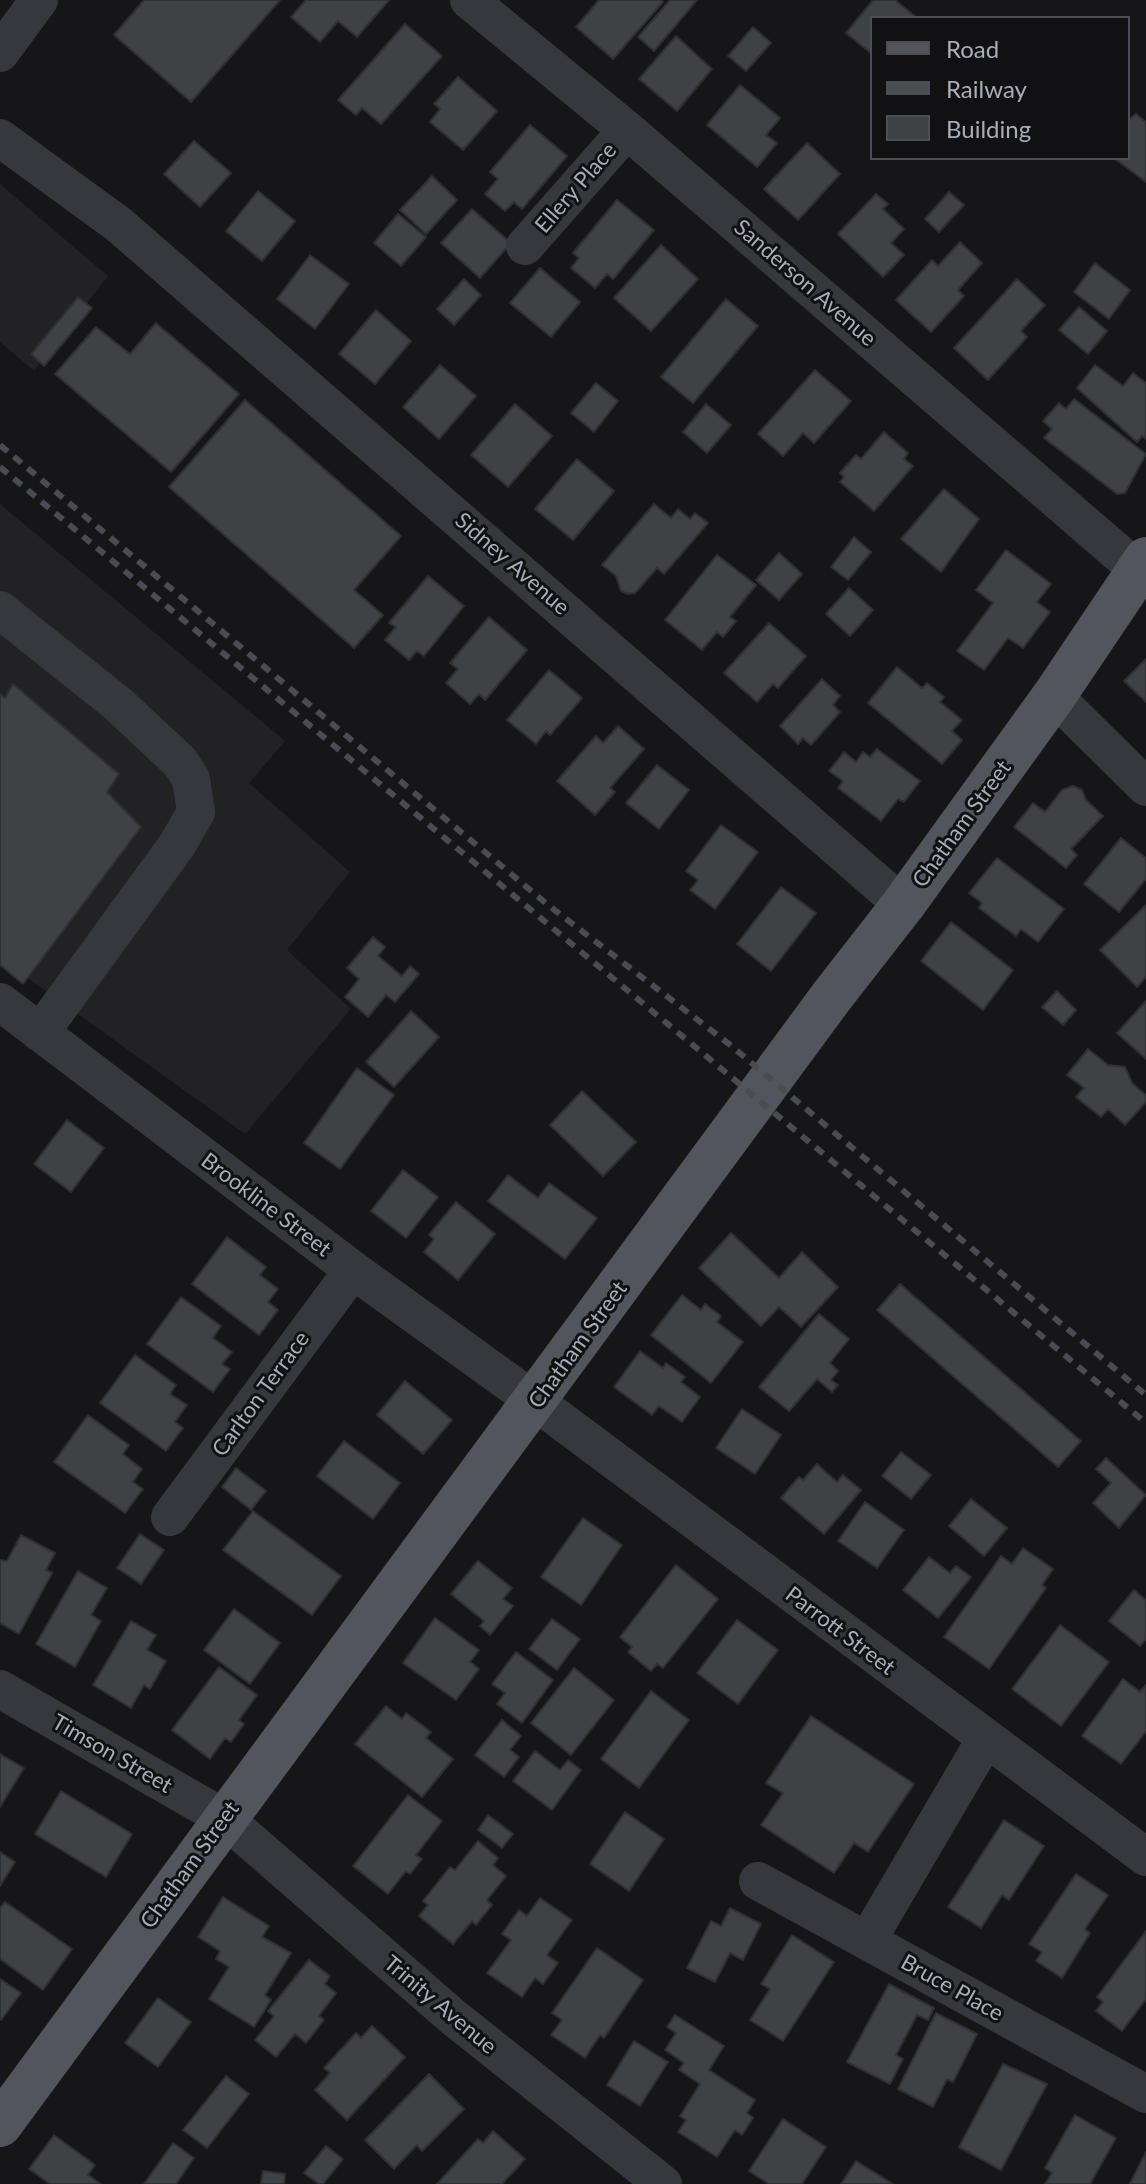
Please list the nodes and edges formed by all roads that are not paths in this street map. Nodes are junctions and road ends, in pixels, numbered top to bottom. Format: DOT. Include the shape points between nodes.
graph roads {
  1 [pos="39,0"];
  2 [pos="469,0"];
  3 [pos="0,53"];
  4 [pos="627,130"];
  5 [pos="0,138"];
  6 [pos="525,246"];
  7 [pos="1142,564"];
  8 [pos="0,610"];
  9 [pos="1054,696"];
  10 [pos="1146,787"];
  11 [pos="903,905"];
  12 [pos="0,1002"];
  13 [pos="40,1033"];
  14 [pos="353,1270"];
  15 [pos="536,1402"];
  16 [pos="170,1517"];
  17 [pos="0,1689"];
  18 [pos="985,1740"];
  19 [pos="224,1818"];
  20 [pos="1146,1857"];
  21 [pos="758,1881"];
  22 [pos="867,1941"];
  23 [pos="1146,2094"];
  24 [pos="0,2125"];
  25 [pos="663,2184"];
  1 -- 3 [label="street"];
  2 -- 4 [label="street, Sanderson Avenue"];
  4 -- 6 [label="street, Ellery Place"];
  4 -- 7 [label="street, Sanderson Avenue"];
  5 -- 11 [label="street, Sidney Avenue" via="118,224"];
  7 -- 9 [label="main road, Chatham Street"];
  8 -- 13 [label="street" via="118,704 180,762 191,779 196,812"];
  9 -- 10 [label="street"];
  9 -- 11 [label="main road, Chatham Street"];
  11 -- 15 [label="main road, Chatham Street"];
  12 -- 13 [label="street, Brookline Street"];
  13 -- 14 [label="street, Brookline Street"];
  14 -- 15 [label="street, Brookline Street"];
  14 -- 16 [label="street, Carlton Terrace"];
  15 -- 18 [label="street, Parrott Street"];
  15 -- 19 [label="main road, Chatham Street"];
  17 -- 19 [label="street, Timson Street"];
  18 -- 20 [label="street, Parrott Street"];
  18 -- 22 [label="street"];
  19 -- 24 [label="main road, Chatham Street"];
  19 -- 25 [label="street, Trinity Avenue" via="453,2017"];
  21 -- 22 [label="street, Bruce Place"];
  22 -- 23 [label="street, Bruce Place"];
}
